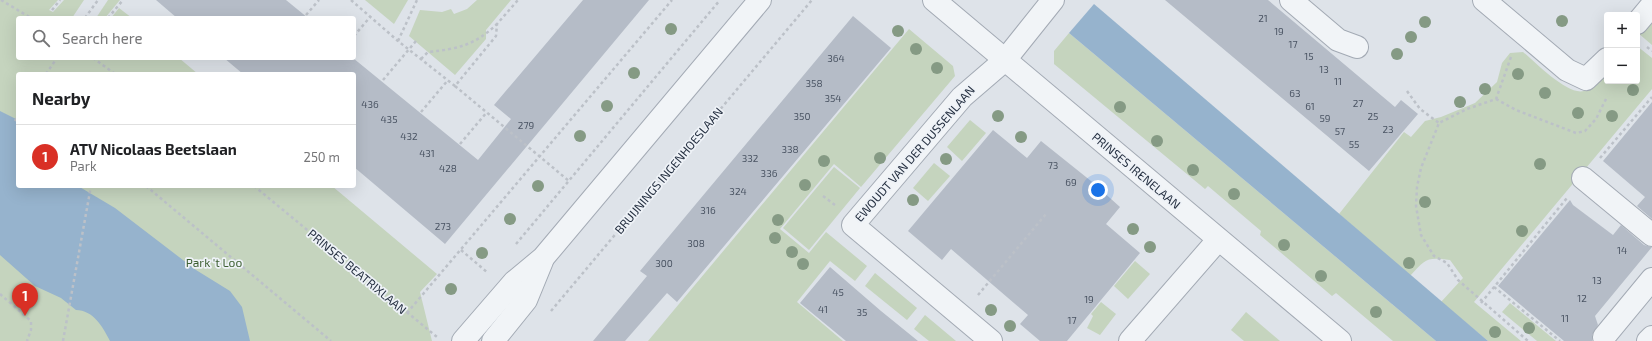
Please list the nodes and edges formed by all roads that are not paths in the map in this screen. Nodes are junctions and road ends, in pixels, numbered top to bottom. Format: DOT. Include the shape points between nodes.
graph roads {
  1 [pos="760,0"];
  2 [pos="934,0"];
  3 [pos="1053,0"];
  4 [pos="1291,0"];
  5 [pos="1484,0"];
  6 [pos="1652,5"];
  7 [pos="1640,19"];
  8 [pos="1357,48"];
  9 [pos="1005,60"];
  10 [pos="1604,62"];
  11 [pos="1583,178"];
  12 [pos="1652,235"];
  13 [pos="1218,240"];
  14 [pos="543,258"];
  15 [pos="1648,291"];
  16 [pos="1611,336"];
  17 [pos="1652,337"];
  18 [pos="465,340"];
  19 [pos="493,341"];
  20 [pos="991,341"];
  21 [pos="1130,341"];
  22 [pos="1340,341"];
  23 [pos="1648,341"];
  1 -- 14 [label="street"];
  2 -- 9 [label="street, PRINSES IRENELAAN"];
  3 -- 9 [label="street"];
  4 -- 8 [label="street" via="1338,40"];
  5 -- 10 [label="street" via="1567,70 1586,79"];
  6 -- 7 [label="street"];
  9 -- 13 [label="street, PRINSES IRENELAAN"];
  9 -- 20 [label="street, EWOUDT VAN DER DUSSENLAAN" via="962,97 853,225"];
  11 -- 12 [label="street"];
  13 -- 21 [label="street"];
  13 -- 22 [label="street, PRINSES IRENELAAN"];
  14 -- 18 [label="street" via="514,282"];
  14 -- 19 [label="street" via="526,300"];
  15 -- 16 [label="street"];
  17 -- 23 [label="street"];
}
